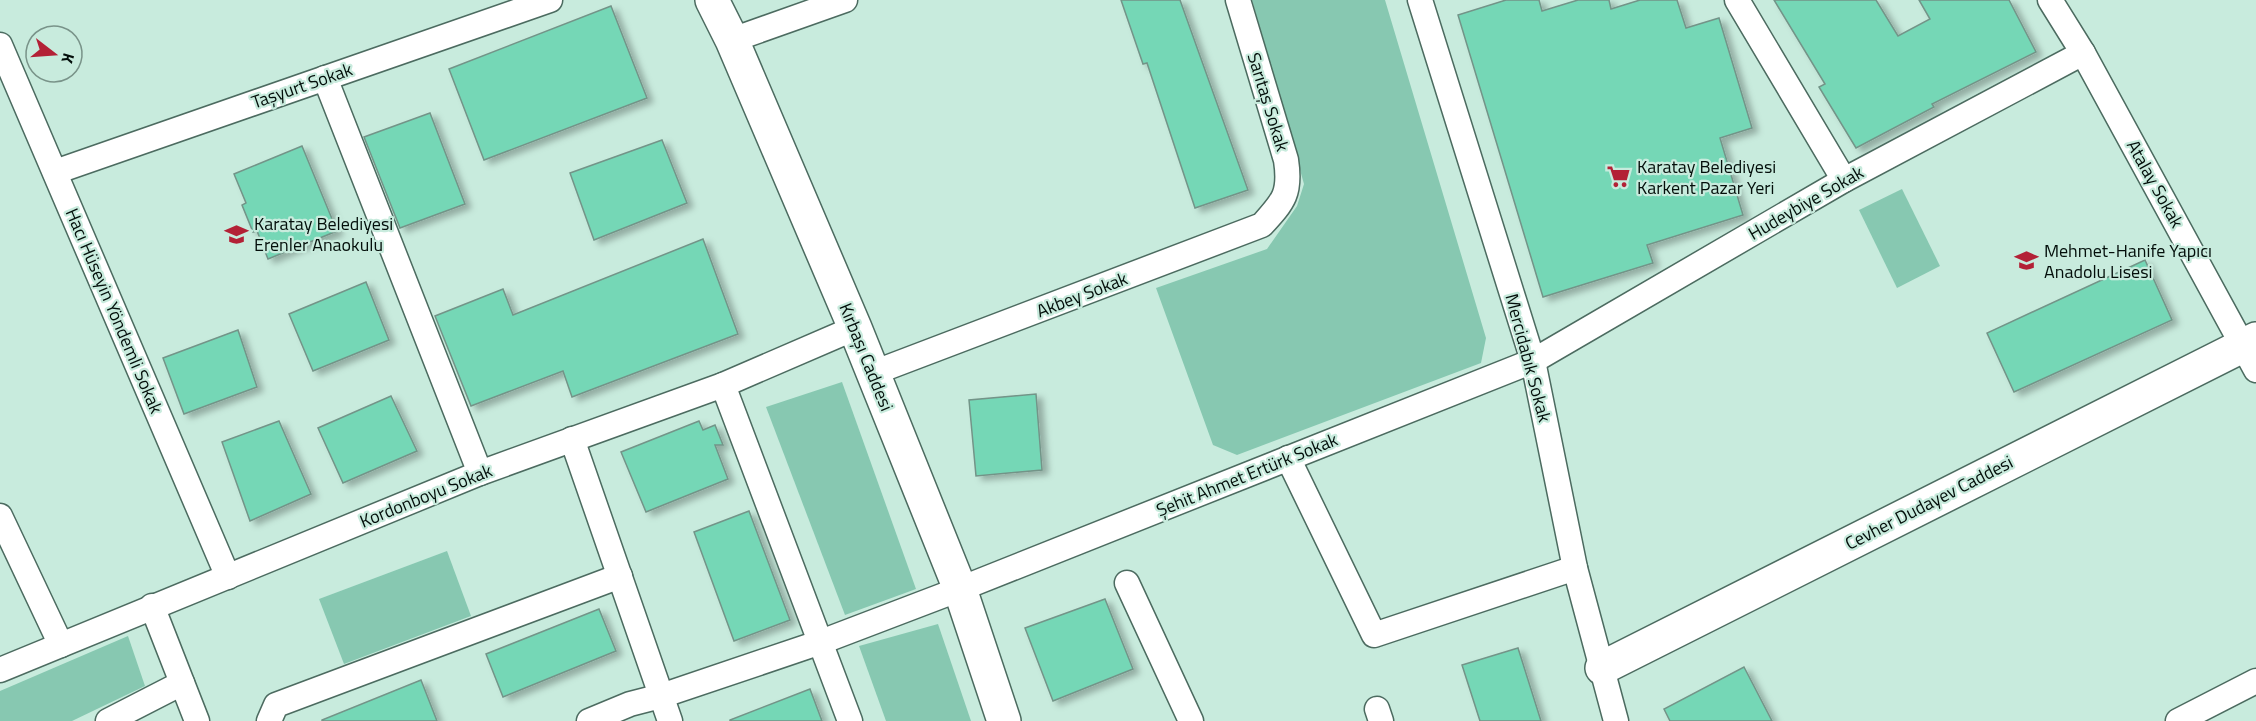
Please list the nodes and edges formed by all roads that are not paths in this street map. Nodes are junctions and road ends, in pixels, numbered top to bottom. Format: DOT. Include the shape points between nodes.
graph roads {
  1 [pos="550,0"];
  2 [pos="712,0"];
  3 [pos="845,0"];
  4 [pos="1238,0"];
  5 [pos="1420,0"];
  6 [pos="1737,0"];
  7 [pos="2050,0"];
  8 [pos="732,40"];
  9 [pos="0,45"];
  10 [pos="2083,53"];
  11 [pos="325,78"];
  12 [pos="55,172"];
  13 [pos="1844,180"];
  14 [pos="1282,203"];
  15 [pos="855,328"];
  16 [pos="2252,351"];
  17 [pos="1533,361"];
  18 [pos="873,373"];
  19 [pos="723,385"];
  20 [pos="572,439"];
  21 [pos="1288,458"];
  22 [pos="480,473"];
  23 [pos="0,516"];
  24 [pos="1575,568"];
  25 [pos="620,576"];
  26 [pos="228,577"];
  27 [pos="1127,583"];
  28 [pos="960,589"];
  29 [pos="152,606"];
  30 [pos="820,642"];
  31 [pos="61,645"];
  32 [pos="1602,668"];
  33 [pos="0,670"];
  34 [pos="2256,681"];
  35 [pos="182,683"];
  36 [pos="661,696"];
  37 [pos="108,721"];
  38 [pos="197,721"];
  39 [pos="268,721"];
  40 [pos="589,721"];
  41 [pos="670,721"];
  42 [pos="850,721"];
  43 [pos="1004,721"];
  44 [pos="1191,721"];
  45 [pos="1616,721"];
  46 [pos="2178,721"];
  1 -- 11 [label="street, Taşyurt Sokak"];
  2 -- 8 [label="street, Kırbaşı Caddesi"];
  3 -- 8 [label="street"];
  4 -- 14 [label="street, Sarıtaş Sokak" via="1286,160 1289,183"];
  5 -- 17 [label="street, Mercidabık Sokak"];
  6 -- 13 [label="street"];
  7 -- 10 [label="street, Atalay Sokak"];
  8 -- 15 [label="street, Kırbaşı Caddesi"];
  9 -- 12 [label="street, Hacı Hüseyin Yöndemli Sokak"];
  10 -- 13 [label="street, Hudeybiye Sokak"];
  10 -- 16 [label="street, Atalay Sokak"];
  11 -- 12 [label="street, Taşyurt Sokak"];
  11 -- 22 [label="street"];
  12 -- 26 [label="street, Hacı Hüseyin Yöndemli Sokak"];
  13 -- 17 [label="street, Hudeybiye Sokak"];
  14 -- 18 [label="street, Akbey Sokak" via="1262,225 1240,236"];
  15 -- 18 [label="street, Kırbaşı Caddesi"];
  15 -- 19 [label="street, Kordonboyu Sokak"];
  16 -- 32 [label="street, Cevher Dudayev Caddesi"];
  17 -- 21 [label="street, Şehit Ahmet Ertürk Sokak"];
  17 -- 24 [label="street, Mercidabık Sokak"];
  18 -- 28 [label="street, Kırbaşı Caddesi"];
  19 -- 20 [label="street, Kordonboyu Sokak"];
  19 -- 30 [label="street"];
  20 -- 22 [label="street, Kordonboyu Sokak"];
  20 -- 25 [label="street"];
  21 -- 24 [label="street" via="1374,636"];
  21 -- 28 [label="street, Şehit Ahmet Ertürk Sokak"];
  22 -- 26 [label="street, Kordonboyu Sokak"];
  23 -- 31 [label="street"];
  24 -- 32 [label="street, Mercidabık Sokak"];
  25 -- 36 [label="street"];
  25 -- 39 [label="street" via="276,705"];
  26 -- 29 [label="street, Kordonboyu Sokak"];
  27 -- 44 [label="street"];
  28 -- 30 [label="street, Şehit Ahmet Ertürk Sokak"];
  28 -- 43 [label="street, Kırbaşı Caddesi"];
  29 -- 31 [label="street, Kordonboyu Sokak"];
  29 -- 35 [label="street"];
  30 -- 36 [label="street, Şehit Ahmet Ertürk Sokak"];
  30 -- 42 [label="street"];
  31 -- 33 [label="street, Kordonboyu Sokak"];
  32 -- 45 [label="street, Mercidabık Sokak"];
  34 -- 46 [label="street"];
  35 -- 37 [label="street"];
  35 -- 38 [label="street"];
  36 -- 40 [label="street, Şehit Ahmet Ertürk Sokak"];
  36 -- 41 [label="street"];
}
